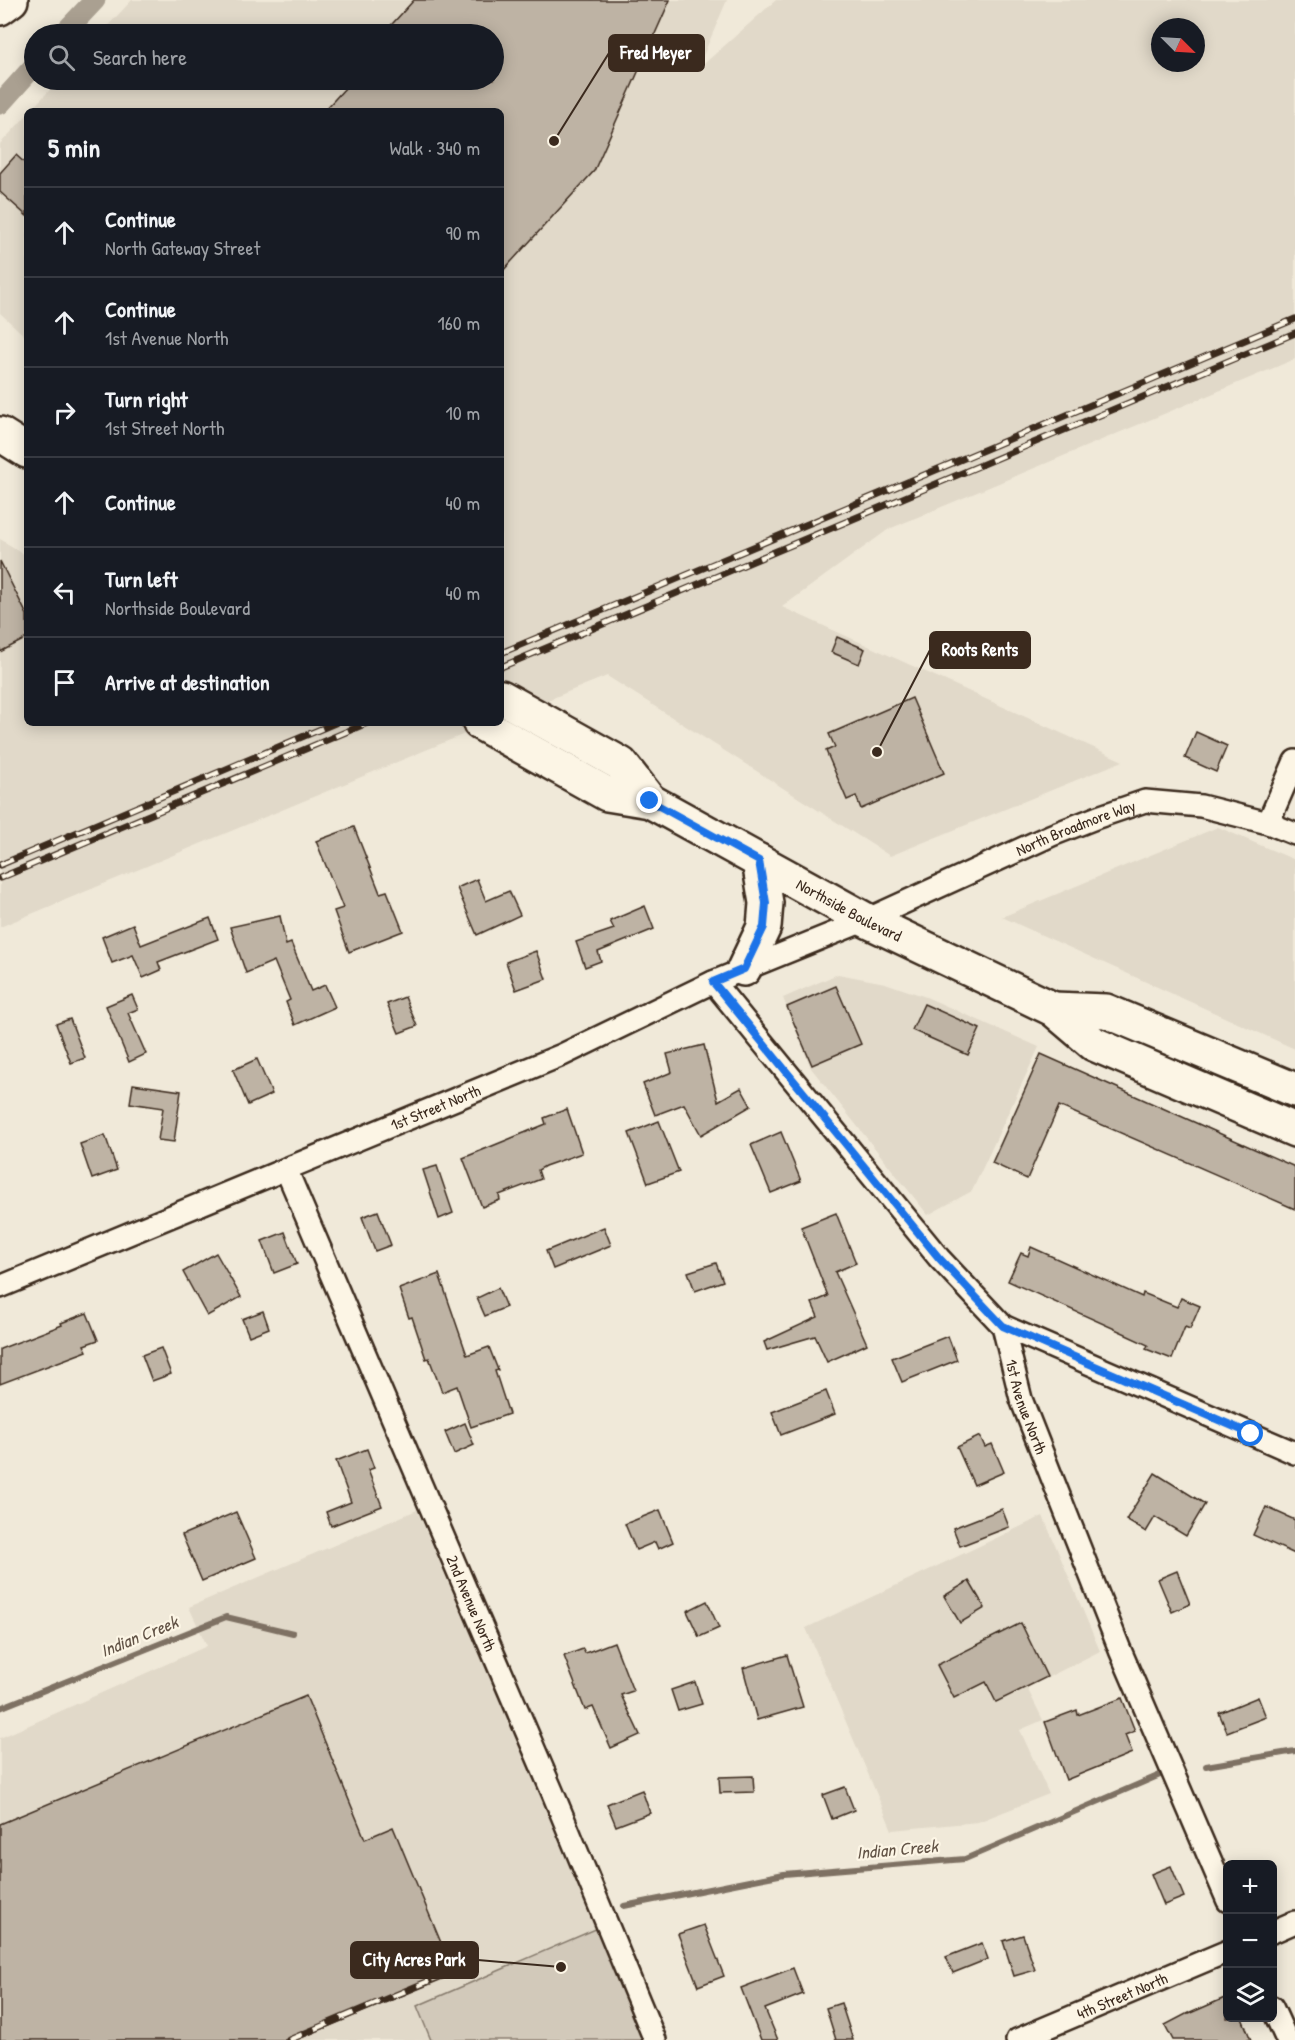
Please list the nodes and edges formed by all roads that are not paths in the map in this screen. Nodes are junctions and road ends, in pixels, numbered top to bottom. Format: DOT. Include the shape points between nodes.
graph roads {
  1 [pos="11,0"];
  2 [pos="0,8"];
  3 [pos="0,434"];
  4 [pos="24,449"];
  5 [pos="504,699"];
  6 [pos="485,726"];
  7 [pos="1295,761"];
  8 [pos="650,801"];
  9 [pos="1268,823"];
  10 [pos="1295,834"];
  11 [pos="759,861"];
  12 [pos="866,920"];
  13 [pos="744,969"];
  14 [pos="713,982"];
  15 [pos="1053,1009"];
  16 [pos="1295,1090"];
  17 [pos="1295,1130"];
  18 [pos="286,1169"];
  19 [pos="0,1287"];
  20 [pos="1003,1326"];
  21 [pos="1295,1453"];
  22 [pos="1223,1892"];
  23 [pos="1295,1922"];
  24 [pos="1277,1930"];
  25 [pos="1223,1953"];
  26 [pos="1277,2018"];
  27 [pos="655,2040"];
  28 [pos="1017,2040"];
  29 [pos="1287,2040"];
  1 -- 2 [label="main road"];
  3 -- 4 [label="main road"];
  5 -- 8 [label="main road, Northside Boulevard" via="621,764"];
  6 -- 8 [label="main road, Northside Boulevard" via="607,794"];
  7 -- 9 [label="street"];
  8 -- 11 [label="main road, Northside Boulevard"];
  9 -- 10 [label="street, North Broadmore Way"];
  9 -- 12 [label="street, North Broadmore Way" via="1201,806 1145,801 1052,835"];
  11 -- 12 [label="main road, Northside Boulevard"];
  11 -- 13 [label="main road" via="766,903 764,927"];
  12 -- 13 [label="street, 1st Street North"];
  12 -- 15 [label="main road, Northside Boulevard"];
  13 -- 14 [label="street, 1st Street North"];
  14 -- 18 [label="street, 1st Street North" via="561,1055"];
  14 -- 20 [label="street, 1st Avenue North" via="939,1258"];
  15 -- 16 [label="main road, Northside Boulevard" via="1106,1011"];
  15 -- 17 [label="main road, Northside Boulevard" via="1095,1044"];
  18 -- 19 [label="street, 1st Street North"];
  18 -- 27 [label="street, 2nd Avenue North"];
  20 -- 21 [label="street"];
  20 -- 22 [label="street, 1st Avenue North" via="1025,1410 1120,1650"];
  23 -- 24 [label="street"];
  25 -- 28 [label="street, 4th Street North"];
  26 -- 29 [label="street"];
}
